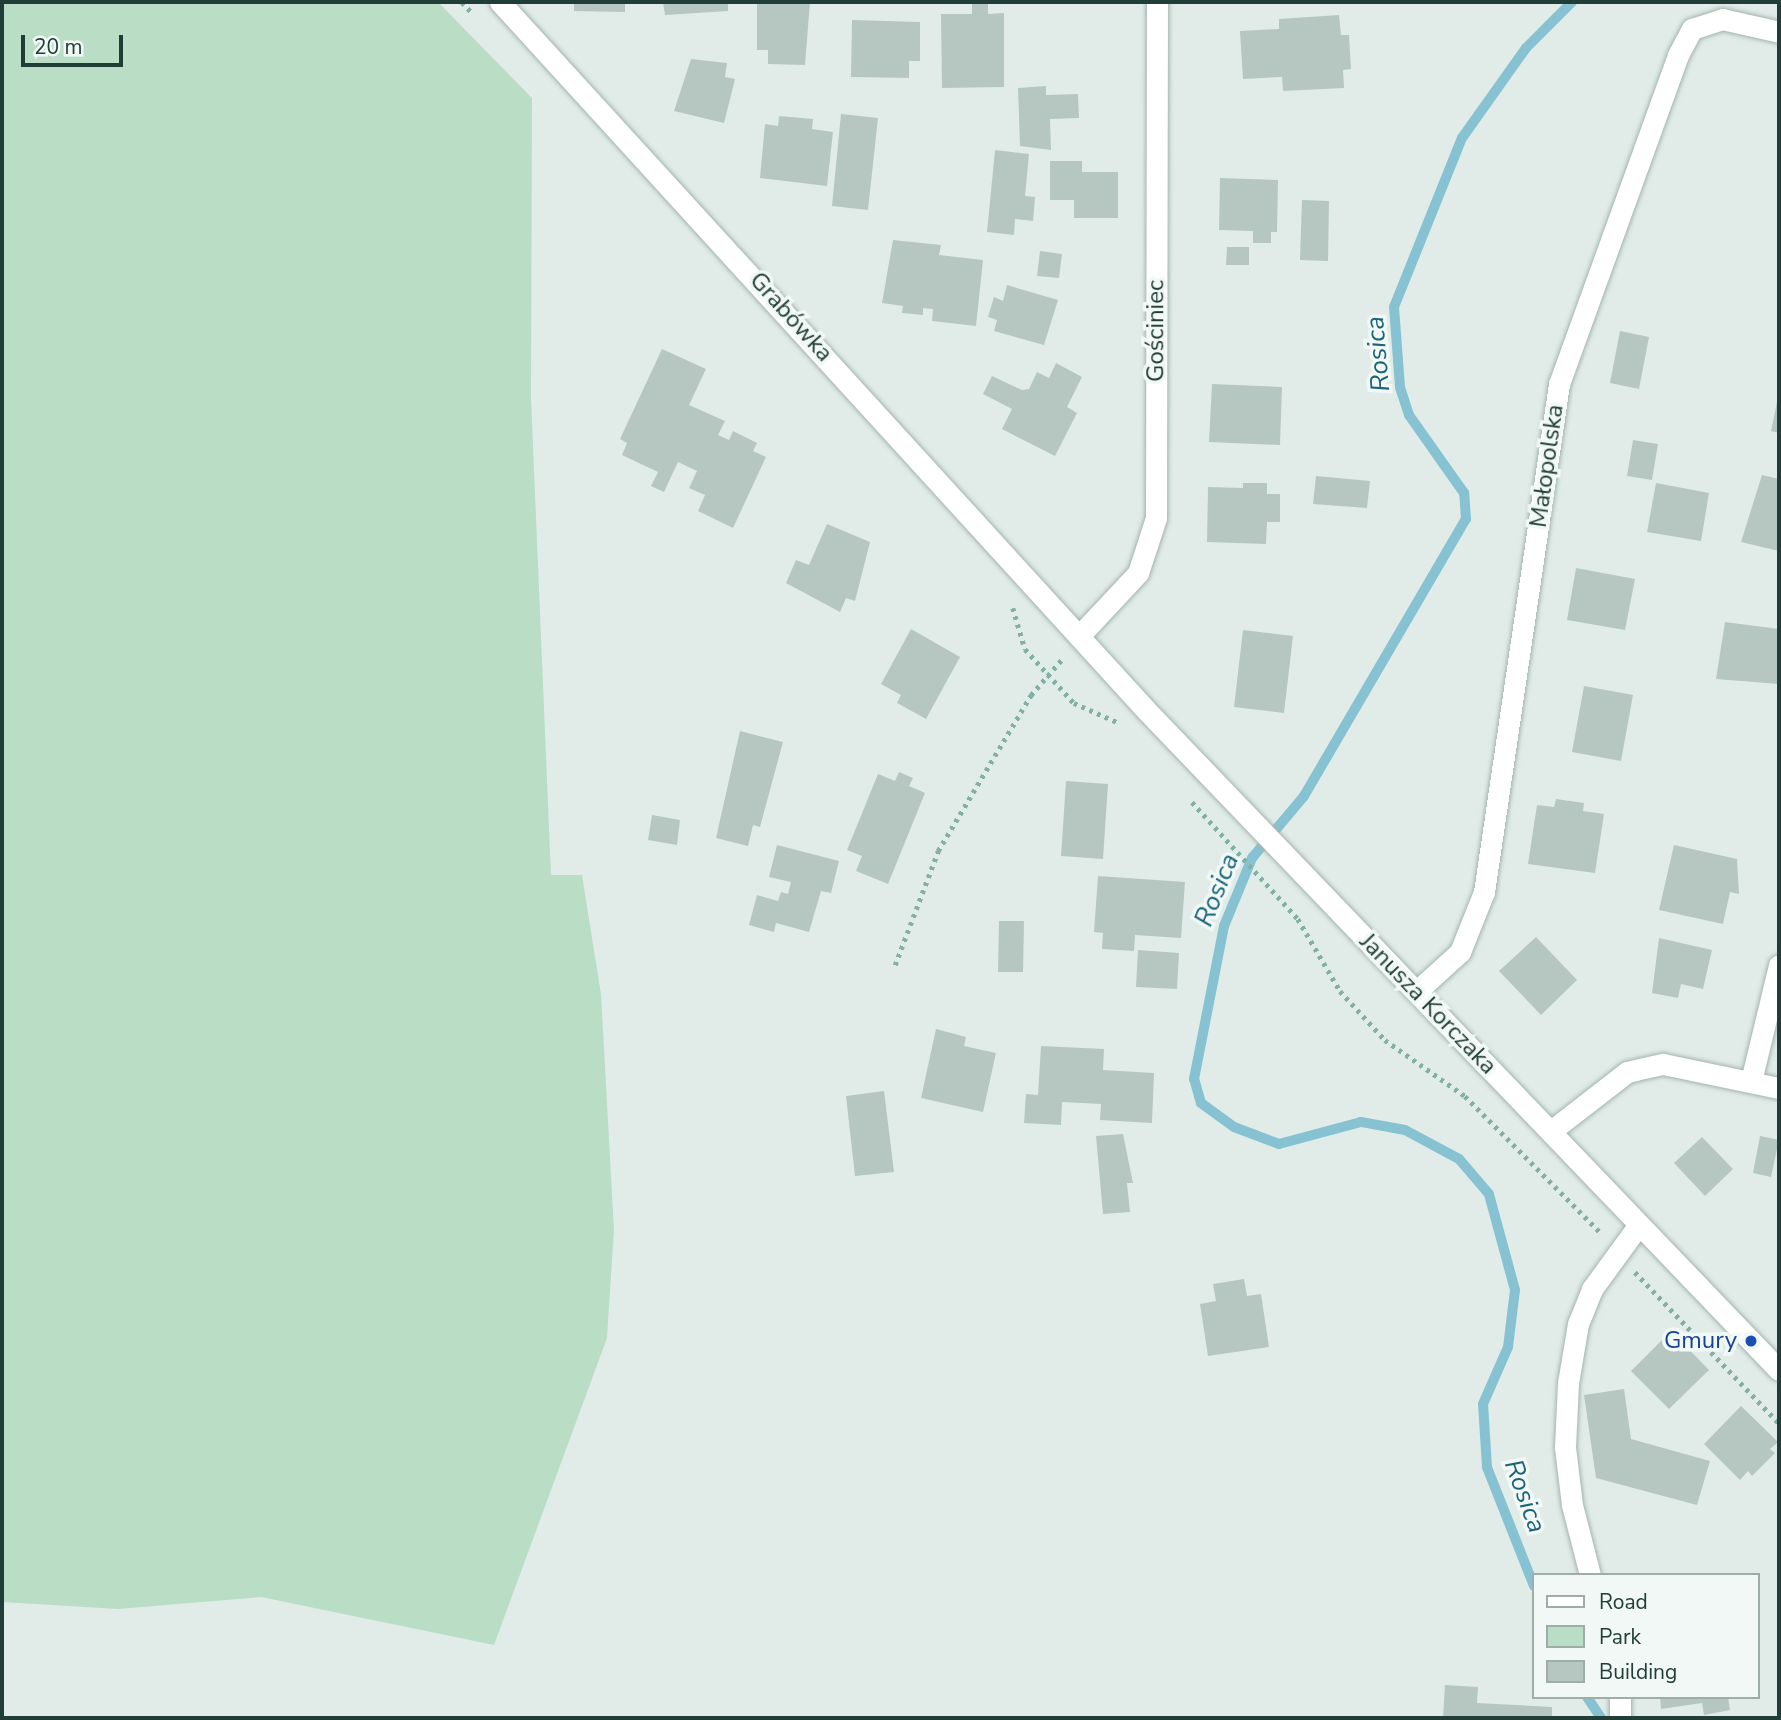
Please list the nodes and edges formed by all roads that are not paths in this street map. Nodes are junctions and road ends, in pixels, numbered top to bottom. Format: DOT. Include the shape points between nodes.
graph roads {
  1 [pos="500,2"];
  2 [pos="1157,2"];
  3 [pos="1779,32"];
  4 [pos="1080,635"];
  5 [pos="1779,965"];
  6 [pos="1417,991"];
  7 [pos="1751,1081"];
  8 [pos="1779,1088"];
  9 [pos="1551,1131"];
  10 [pos="1638,1226"];
  11 [pos="1779,1370"];
  12 [pos="1589,1573"];
  1 -- 4 [label="street, Grabówka"];
  2 -- 4 [label="street, Gościniec" via="1156,518 1138,573"];
  3 -- 6 [label="street, Małopolska" via="1722,19 1692,29 1678,55 1559,384 1484,892 1460,952"];
  4 -- 6 [label="street, Janusza Korczaka"];
  5 -- 7 [label="street"];
  6 -- 9 [label="street, Janusza Korczaka"];
  7 -- 8 [label="street"];
  7 -- 9 [label="street" via="1663,1064 1627,1072"];
  9 -- 10 [label="street, Janusza Korczaka"];
  10 -- 11 [label="street, Janusza Korczaka"];
  10 -- 12 [label="street" via="1592,1289 1578,1324 1567,1383 1565,1447 1572,1506"];
}
